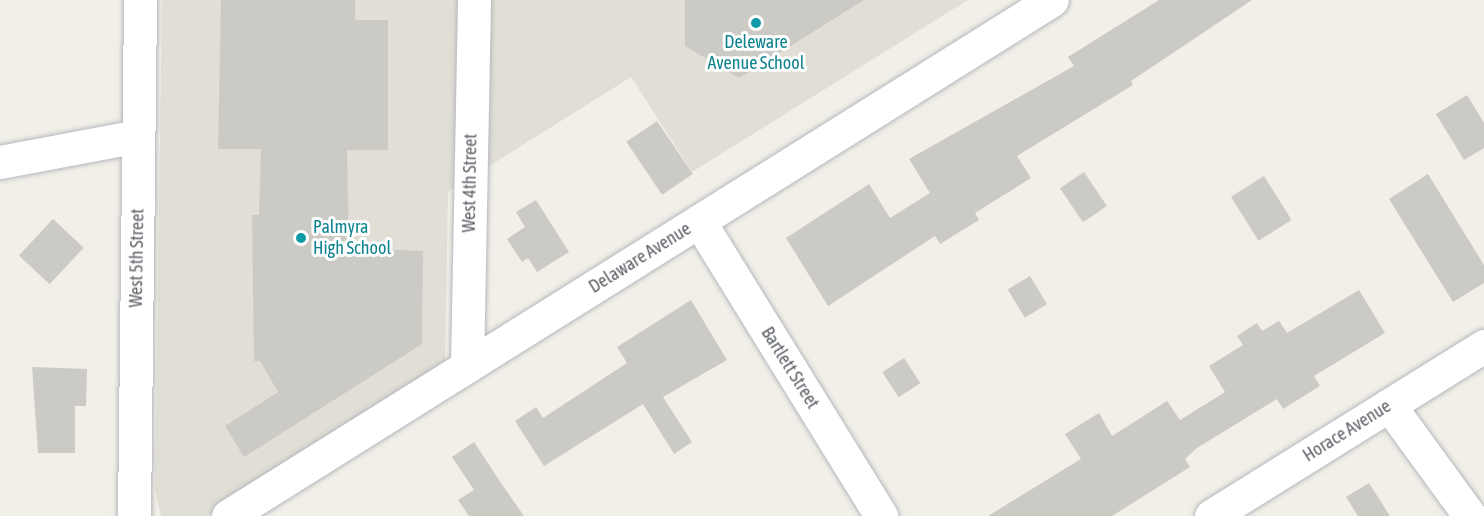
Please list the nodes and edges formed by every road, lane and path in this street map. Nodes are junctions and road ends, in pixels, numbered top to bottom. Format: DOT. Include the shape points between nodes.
graph roads {
  1 [pos="140,0"];
  2 [pos="474,0"];
  3 [pos="1052,0"];
  4 [pos="138,136"];
  5 [pos="0,162"];
  6 [pos="699,220"];
  7 [pos="1484,346"];
  8 [pos="467,366"];
  9 [pos="1389,405"];
  10 [pos="134,516"];
  11 [pos="228,516"];
  12 [pos="880,516"];
  13 [pos="1211,516"];
  14 [pos="1470,516"];
  1 -- 4 [label="street, West 5th Street"];
  2 -- 8 [label="street, West 4th Street"];
  3 -- 6 [label="street, Delaware Avenue"];
  4 -- 5 [label="street"];
  4 -- 10 [label="street, West 5th Street"];
  6 -- 8 [label="street, Delaware Avenue"];
  6 -- 12 [label="street, Bartlett Street"];
  7 -- 9 [label="street, Horace Avenue"];
  8 -- 11 [label="street, Delaware Avenue"];
  9 -- 13 [label="street, Horace Avenue"];
  9 -- 14 [label="street"];
}
